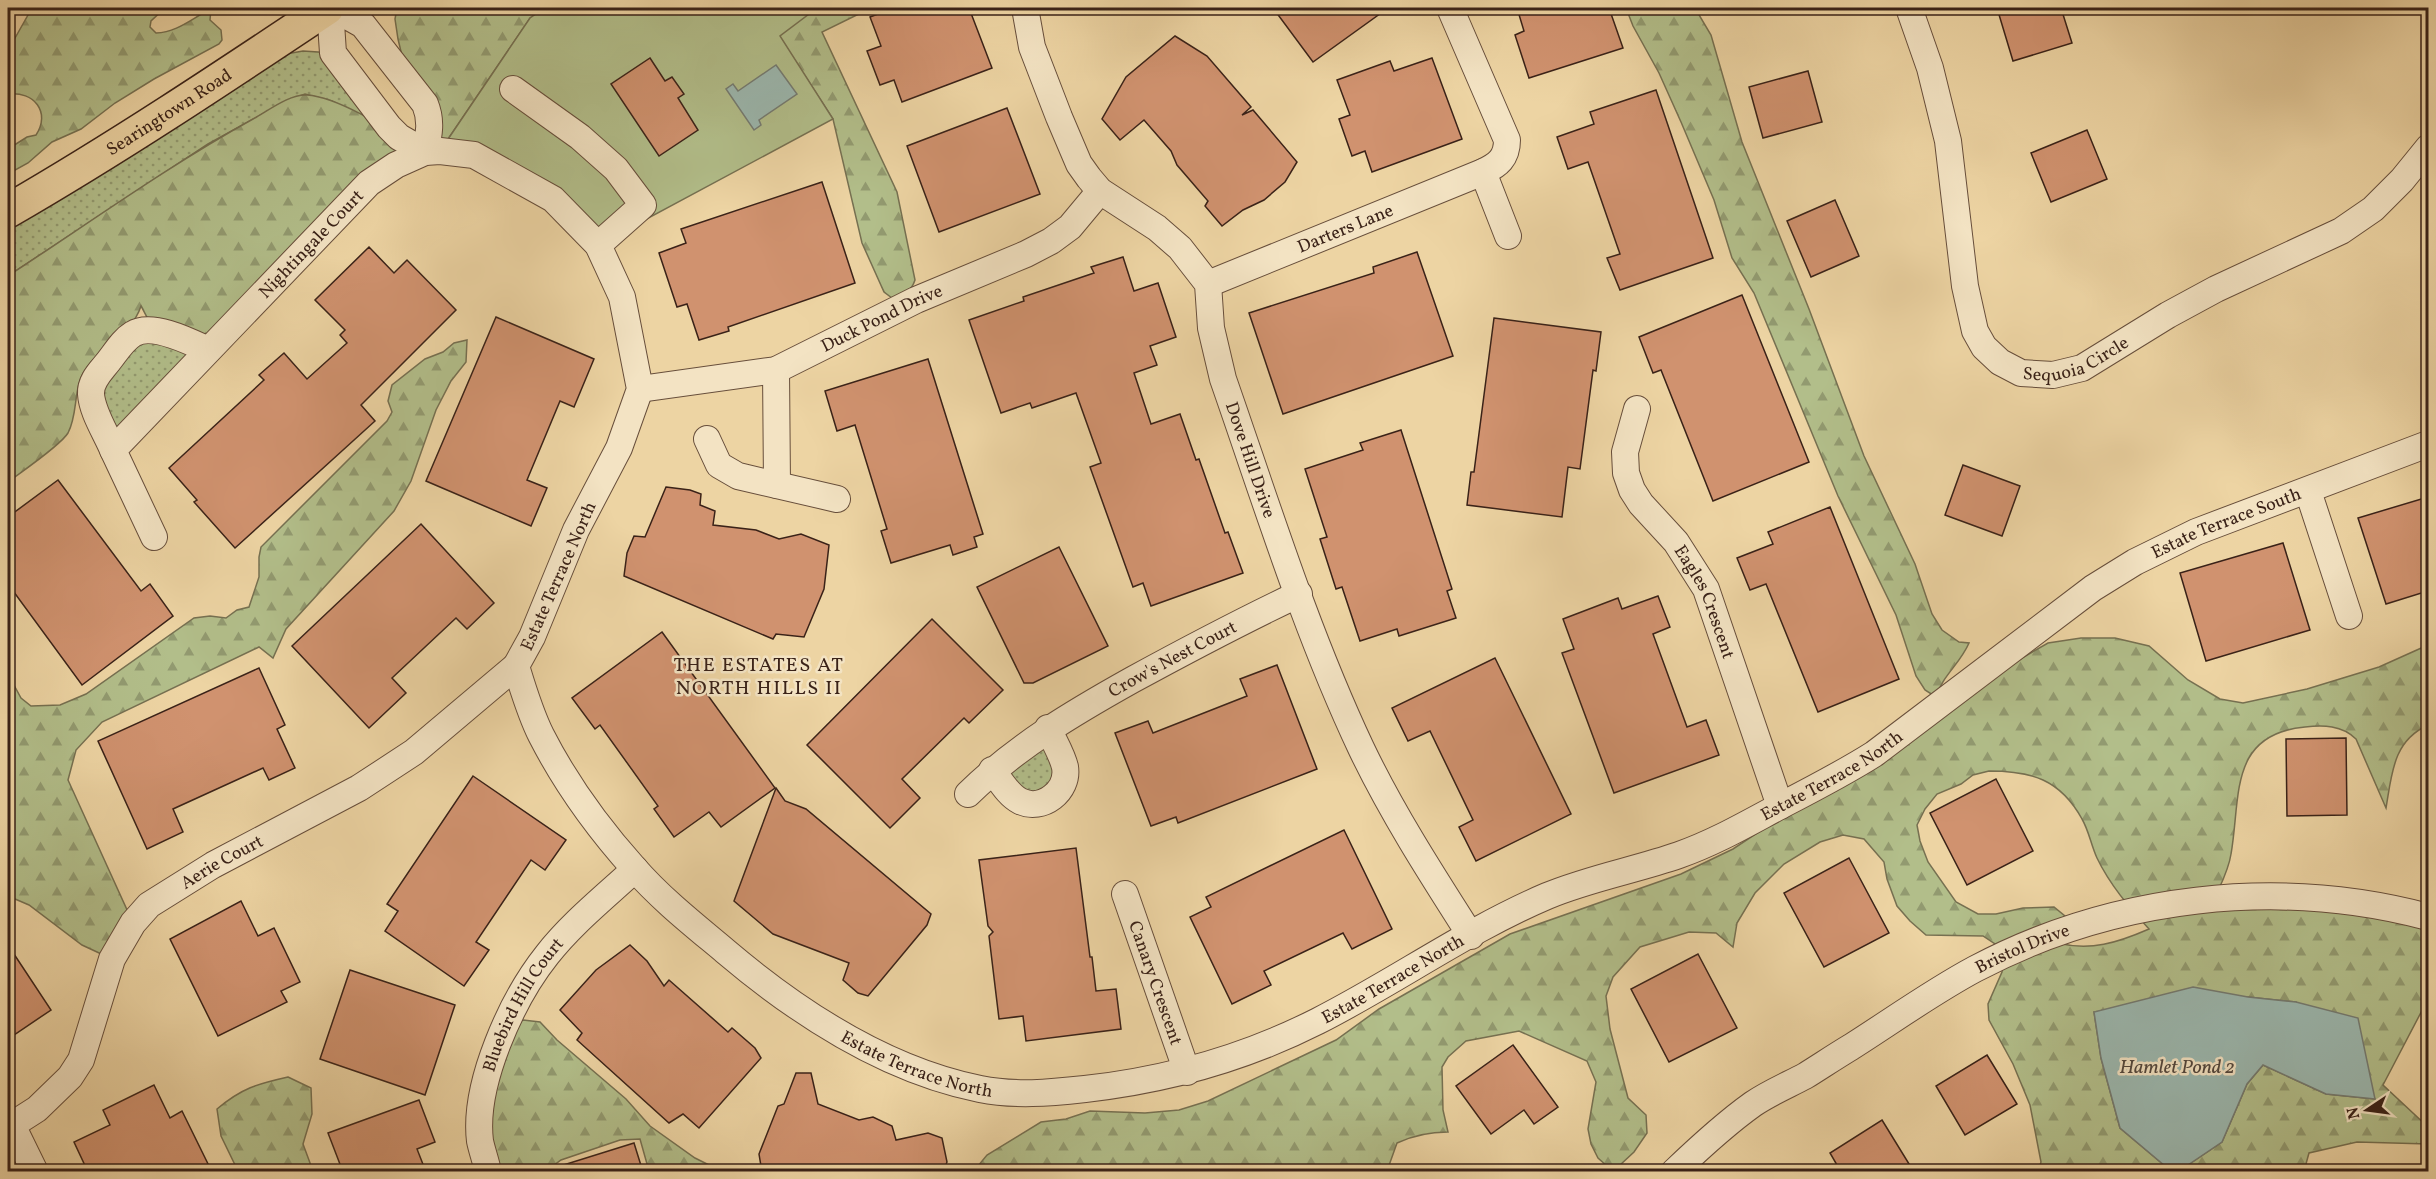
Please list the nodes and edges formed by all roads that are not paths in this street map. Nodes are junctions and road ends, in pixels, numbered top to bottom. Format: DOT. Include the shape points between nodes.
graph roads {
  1 [pos="330,8"];
  2 [pos="1025,8"];
  3 [pos="1450,8"];
  4 [pos="1909,8"];
  5 [pos="513,89"];
  6 [pos="2428,148"];
  7 [pos="425,153"];
  8 [pos="1483,172"];
  9 [pos="1100,191"];
  10 [pos="8,211"];
  11 [pos="1508,236"];
  12 [pos="598,245"];
  13 [pos="1208,284"];
  14 [pos="208,350"];
  15 [pos="776,370"];
  16 [pos="640,389"];
  17 [pos="1637,409"];
  18 [pos="707,439"];
  19 [pos="2428,444"];
  20 [pos="113,450"];
  21 [pos="777,485"];
  22 [pos="2308,491"];
  23 [pos="837,499"];
  24 [pos="154,537"];
  25 [pos="1299,594"];
  26 [pos="2349,616"];
  27 [pos="2038,630"];
  28 [pos="516,666"];
  29 [pos="1048,728"];
  30 [pos="992,770"];
  31 [pos="968,794"];
  32 [pos="1780,807"];
  33 [pos="635,869"];
  34 [pos="1125,894"];
  35 [pos="2428,917"];
  36 [pos="1471,936"];
  37 [pos="1187,1072"];
  38 [pos="10,1127"];
  39 [pos="35,1172"];
  40 [pos="488,1172"];
  41 [pos="1674,1172"];
  1 -- 7 [label="street" via="333,52 389,127"];
  1 -- 7 [label="street" via="363,25 425,104 430,129"];
  1 -- 10 [label="main road, Searingtown Road" via="86,167"];
  2 -- 9 [label="street" via="1032,47 1059,117 1079,164"];
  3 -- 8 [label="street, Darters Lane" via="1507,140 1503,159"];
  4 -- 6 [label="street, Sequoia Circle" via="1930,68 1948,141 1965,286 1975,331 1984,347 2000,362 2021,373 2053,375 2082,368 2216,289 2341,231 2373,209"];
  5 -- 12 [label="street" via="580,137 616,169 643,205"];
  7 -- 12 [label="street" via="474,155 553,199"];
  7 -- 14 [label="street, Nightingale Court" via="396,165 369,183"];
  8 -- 11 [label="street"];
  8 -- 13 [label="street, Darters Lane"];
  9 -- 13 [label="street" via="1157,228 1180,248"];
  9 -- 15 [label="street, Duck Pond Drive" via="1070,227 1051,241 916,300"];
  12 -- 16 [label="street" via="622,297"];
  13 -- 25 [label="street, Dove Hill Drive" via="1211,328 1222,379"];
  14 -- 20 [label="street, Nightingale Court"];
  14 -- 20 [label="street" via="176,336 145,330 134,333 122,344 91,389"];
  15 -- 16 [label="street, Duck Pond Drive"];
  15 -- 21 [label="street"];
  16 -- 28 [label="street, Estate Terrace North" via="619,448 576,530 542,615"];
  17 -- 32 [label="street, Eagles Crescent" via="1625,452 1632,490 1676,542 1706,589"];
  18 -- 21 [label="street" via="719,465 738,476"];
  19 -- 22 [label="street, Estate Terrace South"];
  20 -- 24 [label="street"];
  21 -- 23 [label="street"];
  22 -- 26 [label="street"];
  22 -- 27 [label="street, Estate Terrace South" via="2196,532 2135,562"];
  25 -- 29 [label="street, Crow's Nest Court" via="1212,636"];
  25 -- 36 [label="street, Dove Hill Drive" via="1362,750 1416,849"];
  27 -- 32 [label="street, Estate Terrace North" via="1874,754"];
  28 -- 33 [label="street, Estate Terrace North" via="540,733 558,765"];
  28 -- 38 [label="street, Aerie Court" via="414,752 359,788 213,865 149,904 112,959 81,1060 70,1077 37,1109"];
  29 -- 30 [label="street, Crow's Nest Court"];
  29 -- 30 [label="street" via="1065,765 1058,794 1030,804 1020,801"];
  30 -- 31 [label="street, Crow's Nest Court"];
  32 -- 36 [label="street, Estate Terrace North" via="1733,833 1680,855 1546,897"];
  33 -- 37 [label="street, Estate Terrace North" via="683,916 761,981 849,1039 919,1072 976,1089 1018,1094 1130,1084"];
  33 -- 40 [label="street, Bluebird Hill Court" via="546,956 511,1012 488,1072 480,1113 480,1140"];
  34 -- 37 [label="street, Canary Crescent"];
  35 -- 41 [label="street, Bristol Drive" via="2337,899 2231,897 2169,903 2048,936 1974,970 1755,1103"];
  36 -- 37 [label="street, Estate Terrace North" via="1316,1022"];
  38 -- 39 [label="street, Aerie Court"];
}
